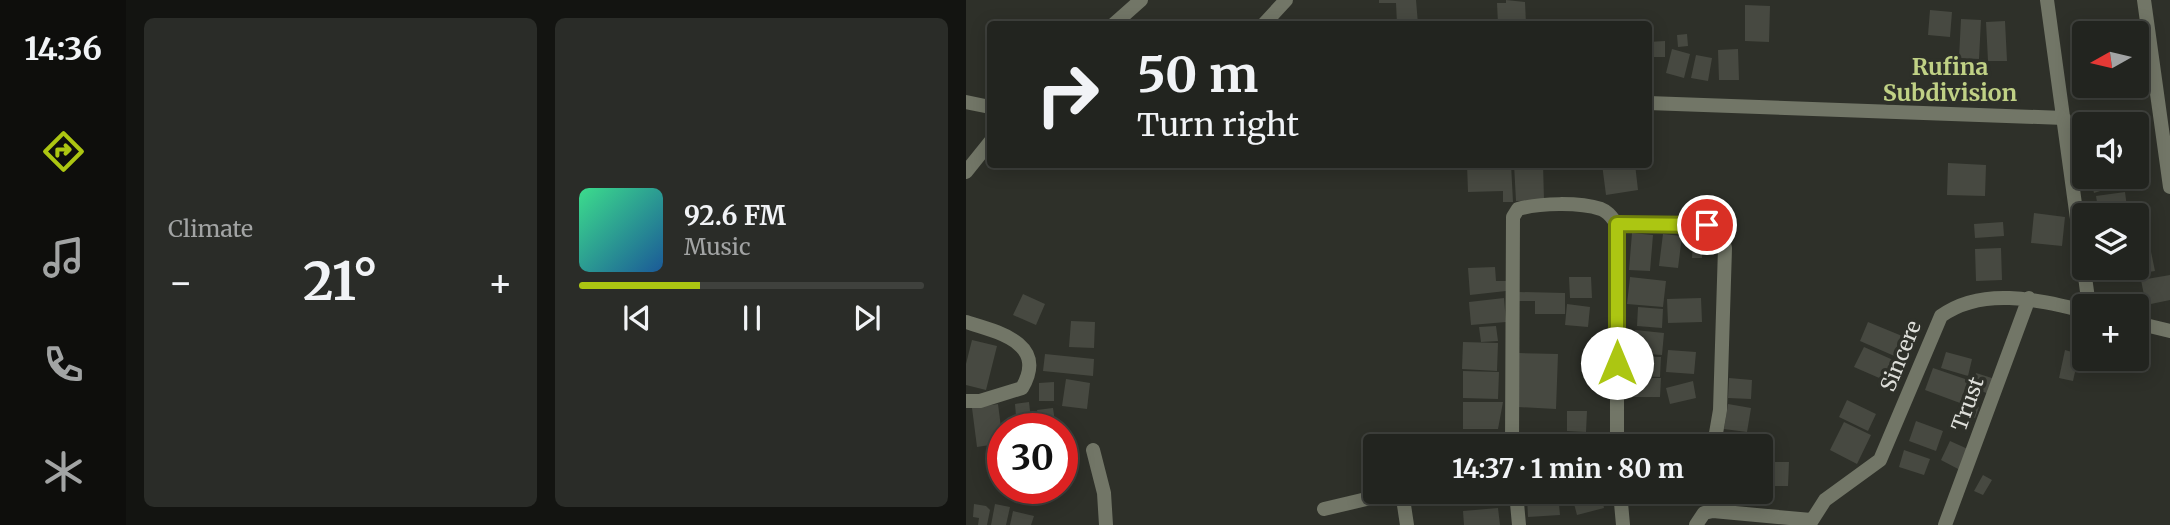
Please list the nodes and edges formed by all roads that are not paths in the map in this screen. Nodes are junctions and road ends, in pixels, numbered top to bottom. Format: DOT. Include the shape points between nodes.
graph roads {
  1 [pos="1141,0"];
  2 [pos="1286,0"];
  3 [pos="2047,0"];
  4 [pos="2144,0"];
  5 [pos="1117,21"];
  6 [pos="1267,21"];
  7 [pos="966,102"];
  8 [pos="1652,103"];
  9 [pos="987,106"];
  10 [pos="2064,118"];
  11 [pos="987,146"];
  12 [pos="966,172"];
  13 [pos="2170,187"];
  14 [pos="1617,224"];
  15 [pos="2087,294"];
  16 [pos="2029,298"];
  17 [pos="2072,308"];
  18 [pos="966,322"];
  19 [pos="2149,326"];
  20 [pos="2170,331"];
  21 [pos="966,401"];
  22 [pos="1513,434"];
  23 [pos="1616,434"];
  24 [pos="1716,434"];
  25 [pos="1093,450"];
  26 [pos="1363,500"];
  27 [pos="1404,504"];
  28 [pos="1517,504"];
  29 [pos="1621,504"];
  30 [pos="1324,509"];
  31 [pos="1810,522"];
  32 [pos="1106,525"];
  33 [pos="1407,525"];
  34 [pos="1519,525"];
  35 [pos="1623,525"];
  36 [pos="1696,525"];
  37 [pos="1945,525"];
  1 -- 5 [label="street"];
  2 -- 6 [label="street"];
  3 -- 10 [label="street"];
  4 -- 13 [label="street"];
  7 -- 9 [label="street"];
  8 -- 10 [label="street"];
  10 -- 15 [label="street"];
  11 -- 12 [label="street"];
  14 -- 22 [label="street" via="1601,209 1526,207 1514,213"];
  14 -- 23 [label="street"];
  14 -- 24 [label="street" via="1707,225 1721,234 1726,248"];
  16 -- 17 [label="street, Sincere"];
  16 -- 31 [label="street, Sincere" via="1956,305 1941,316 1880,460 1825,500"];
  16 -- 37 [label="street, Trust"];
  18 -- 21 [label="street" via="1022,346 1030,364 1022,388"];
  19 -- 20 [label="street"];
  25 -- 32 [label="street"];
  26 -- 30 [label="street"];
  27 -- 33 [label="street"];
  28 -- 34 [label="street"];
  29 -- 35 [label="street"];
  31 -- 36 [label="street" via="1713,511 1704,513"];
}
